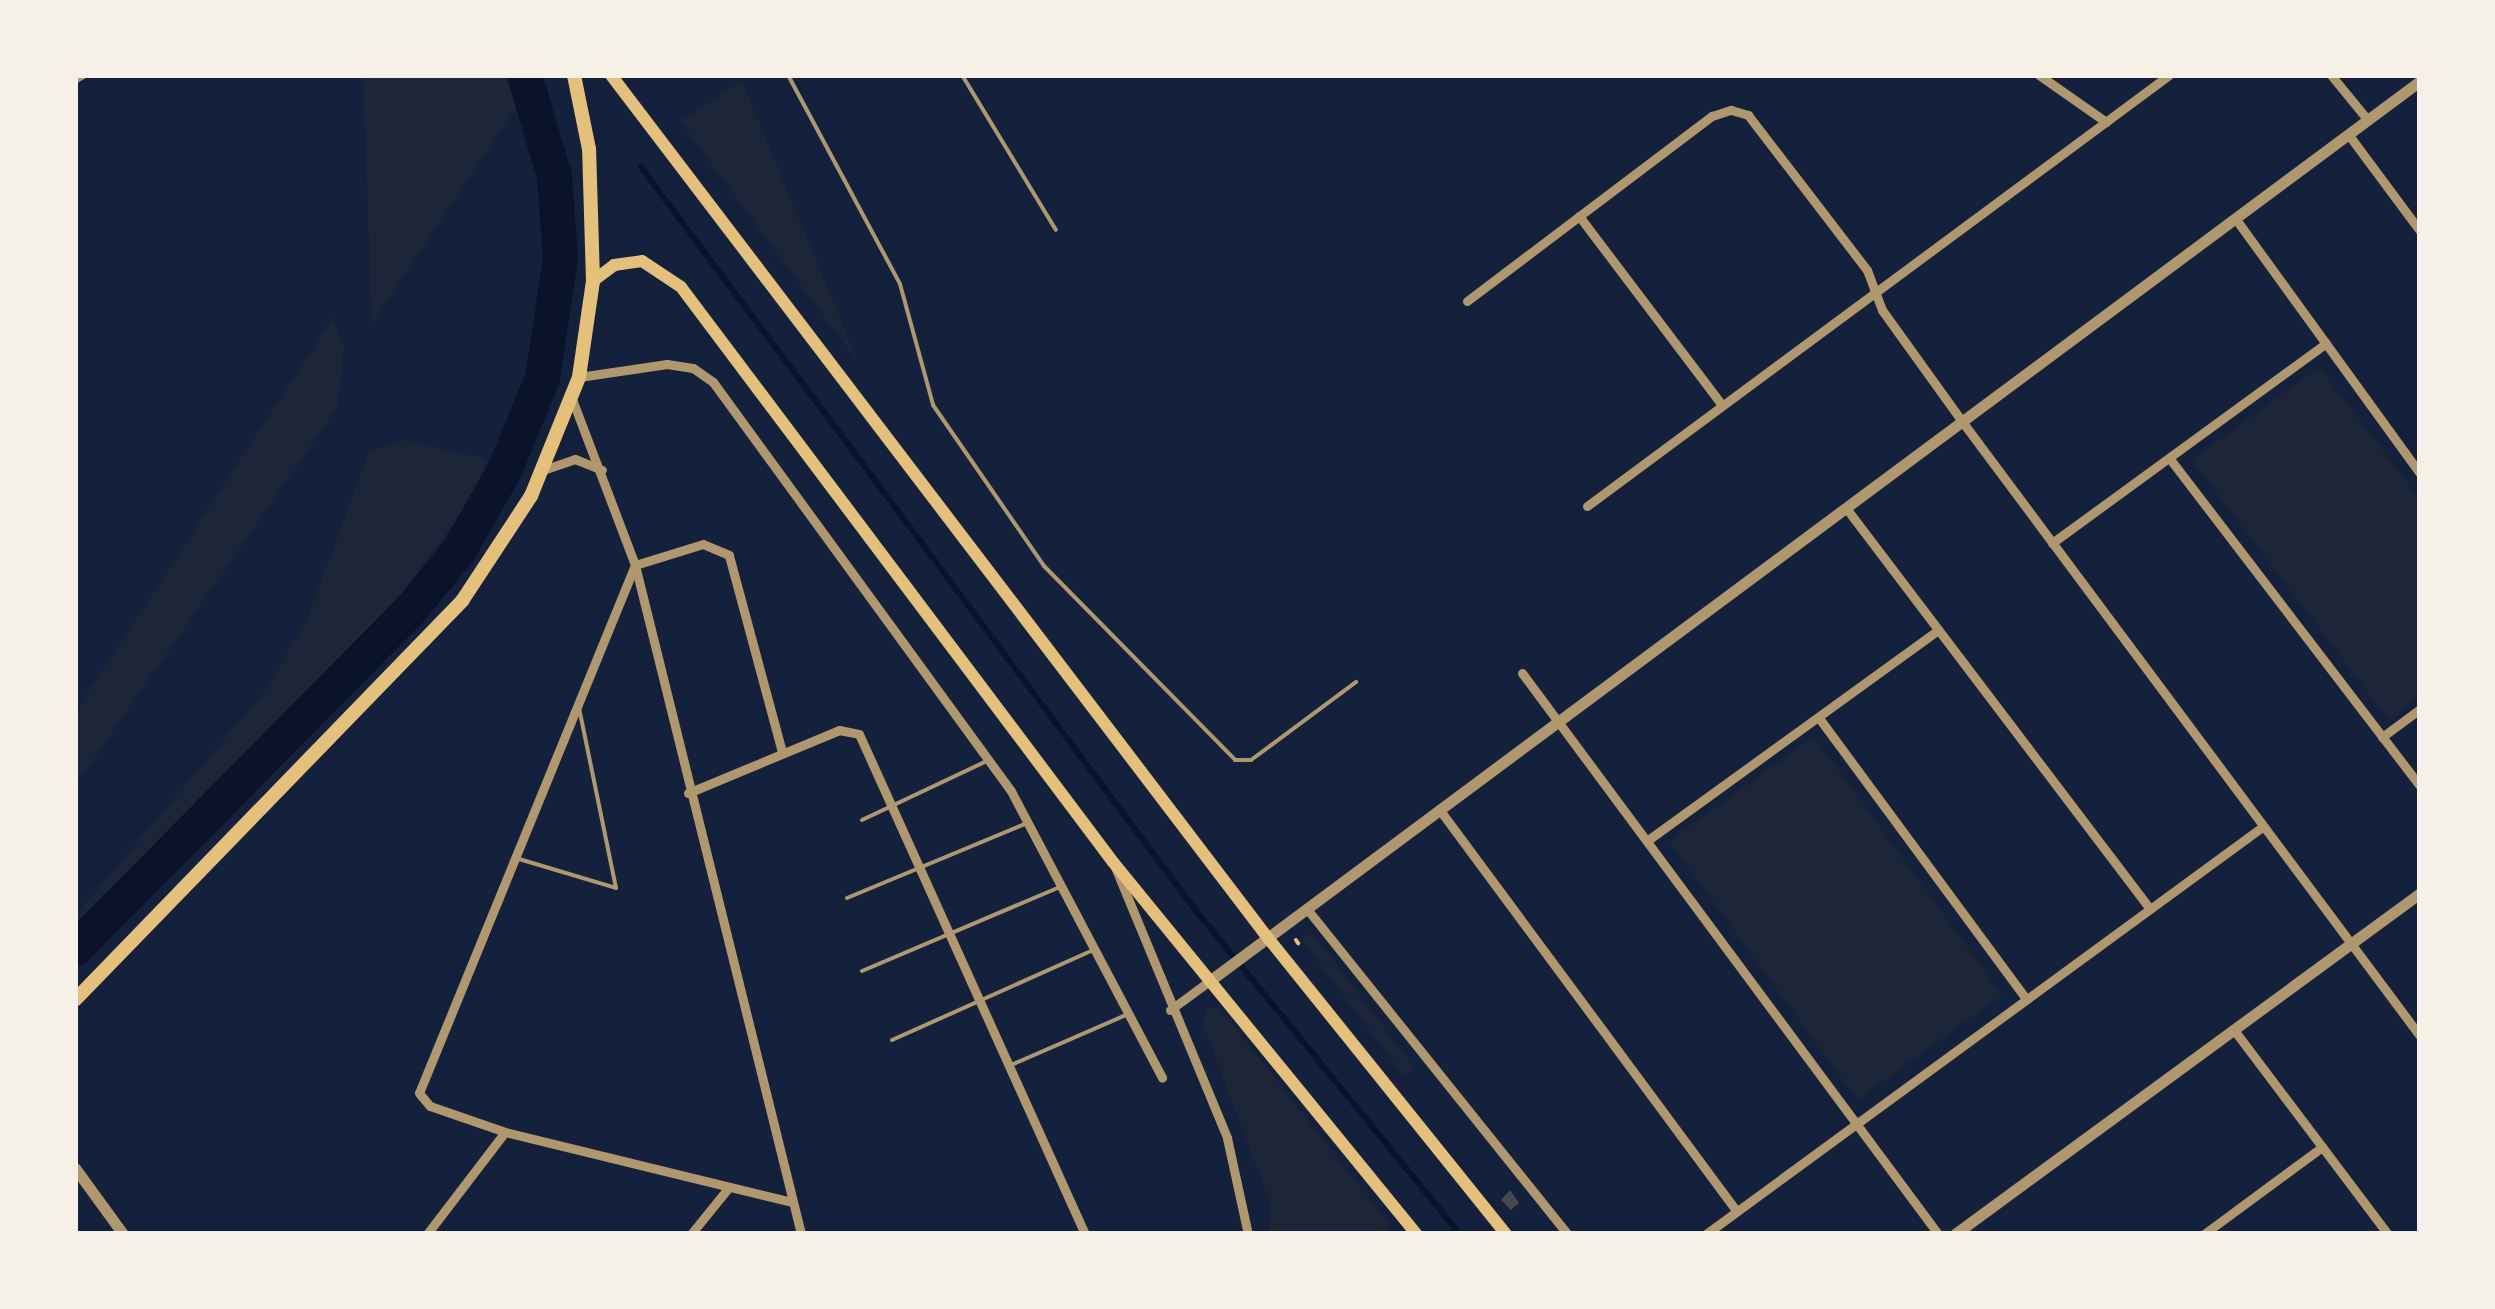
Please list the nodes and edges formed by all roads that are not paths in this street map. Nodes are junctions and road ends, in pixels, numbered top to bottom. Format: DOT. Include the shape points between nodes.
graph roads {
  1 [pos="87,75"];
  2 [pos="574,75"];
  3 [pos="611,75"];
  4 [pos="788,75"];
  5 [pos="962,75"];
  6 [pos="2039,75"];
  7 [pos="2170,75"];
  8 [pos="2331,75"];
  9 [pos="2420,80"];
  10 [pos="75,82"];
  11 [pos="2367,120"];
  12 [pos="2106,122"];
  13 [pos="2348,134"];
  14 [pos="1580,216"];
  15 [pos="2234,218"];
  16 [pos="1056,230"];
  17 [pos="2420,231"];
  18 [pos="593,281"];
  19 [pos="1875,291"];
  20 [pos="1467,300"];
  21 [pos="2326,343"];
  22 [pos="579,376"];
  23 [pos="572,400"];
  24 [pos="1722,405"];
  25 [pos="1961,420"];
  26 [pos="2170,458"];
  27 [pos="542,471"];
  28 [pos="604,472"];
  29 [pos="2420,474"];
  30 [pos="1586,506"];
  31 [pos="1846,508"];
  32 [pos="2052,542"];
  33 [pos="635,565"];
  34 [pos="1938,630"];
  35 [pos="1522,673"];
  36 [pos="1356,682"];
  37 [pos="578,703"];
  38 [pos="2420,709"];
  39 [pos="1819,718"];
  40 [pos="1558,720"];
  41 [pos="2382,737"];
  42 [pos="782,752"];
  43 [pos="989,760"];
  44 [pos="2420,786"];
  45 [pos="688,792"];
  46 [pos="894,806"];
  47 [pos="1438,809"];
  48 [pos="862,820"];
  49 [pos="1030,822"];
  50 [pos="2262,827"];
  51 [pos="1648,840"];
  52 [pos="514,857"];
  53 [pos="1113,862"];
  54 [pos="921,867"];
  55 [pos="1062,886"];
  56 [pos="2420,893"];
  57 [pos="847,898"];
  58 [pos="1307,909"];
  59 [pos="2150,909"];
  60 [pos="950,934"];
  61 [pos="1268,938"];
  62 [pos="2352,944"];
  63 [pos="1096,949"];
  64 [pos="862,971"];
  65 [pos="1208,982"];
  66 [pos="2026,999"];
  67 [pos="75,1000"];
  68 [pos="980,1000"];
  69 [pos="1170,1010"];
  70 [pos="1129,1014"];
  71 [pos="2234,1030"];
  72 [pos="2420,1036"];
  73 [pos="892,1040"];
  74 [pos="1012,1065"];
  75 [pos="1162,1078"];
  76 [pos="1856,1124"];
  77 [pos="504,1132"];
  78 [pos="2322,1147"];
  79 [pos="75,1168"];
  80 [pos="729,1186"];
  81 [pos="792,1202"];
  82 [pos="1736,1212"];
  83 [pos="123,1234"];
  84 [pos="428,1234"];
  85 [pos="691,1234"];
  86 [pos="801,1234"];
  87 [pos="1085,1234"];
  88 [pos="1248,1234"];
  89 [pos="1416,1234"];
  90 [pos="1506,1234"];
  91 [pos="1568,1234"];
  92 [pos="1706,1234"];
  93 [pos="1938,1234"];
  94 [pos="1955,1234"];
  95 [pos="2204,1234"];
  96 [pos="2388,1234"];
  1 -- 10 [label="lane"];
  2 -- 18 [label="highway" via="588,149"];
  3 -- 61 [label="main road"];
  4 -- 36 [label="lane" via="900,284 932,405 1044,566 1235,760 1251,760"];
  5 -- 16 [label="lane"];
  6 -- 12 [label="street"];
  7 -- 12 [label="street"];
  8 -- 11 [label="street"];
  9 -- 11 [label="street"];
  11 -- 13 [label="street"];
  12 -- 19 [label="street"];
  13 -- 15 [label="street"];
  13 -- 17 [label="street"];
  14 -- 19 [label="street" via="1712,116 1731,110 1762,128 1867,270"];
  14 -- 20 [label="street"];
  14 -- 24 [label="street"];
  15 -- 21 [label="street"];
  15 -- 25 [label="street"];
  18 -- 22 [label="highway"];
  18 -- 53 [label="main road" via="614,266 642,261 681,287"];
  19 -- 24 [label="street"];
  19 -- 25 [label="street"];
  21 -- 26 [label="street"];
  21 -- 29 [label="street"];
  22 -- 23 [label="highway"];
  22 -- 43 [label="street" via="667,364 708,376"];
  23 -- 27 [label="highway"];
  23 -- 28 [label="street"];
  24 -- 30 [label="street"];
  25 -- 31 [label="street"];
  25 -- 32 [label="street"];
  26 -- 32 [label="street"];
  26 -- 41 [label="street"];
  27 -- 28 [label="street" via="576,459"];
  27 -- 67 [label="highway" via="500,550 462,600"];
  28 -- 33 [label="street"];
  31 -- 34 [label="street"];
  31 -- 40 [label="street"];
  32 -- 50 [label="street"];
  33 -- 37 [label="street"];
  33 -- 42 [label="street" via="703,544 729,555"];
  33 -- 45 [label="street"];
  34 -- 39 [label="street"];
  34 -- 59 [label="street"];
  35 -- 40 [label="street"];
  37 -- 52 [label="street"];
  37 -- 52 [label="lane" via="616,888"];
  38 -- 41 [label="street"];
  39 -- 51 [label="street"];
  39 -- 66 [label="street"];
  40 -- 47 [label="street"];
  40 -- 51 [label="street"];
  41 -- 44 [label="street"];
  42 -- 45 [label="street"];
  42 -- 46 [label="street" via="854,730"];
  43 -- 46 [label="lane"];
  43 -- 49 [label="street"];
  45 -- 81 [label="street"];
  46 -- 48 [label="lane"];
  46 -- 54 [label="street"];
  47 -- 58 [label="street"];
  47 -- 82 [label="street"];
  49 -- 54 [label="lane"];
  49 -- 55 [label="street"];
  50 -- 59 [label="street"];
  50 -- 62 [label="street"];
  51 -- 76 [label="street"];
  52 -- 77 [label="street" via="419,1093 430,1106"];
  53 -- 65 [label="main road"];
  53 -- 69 [label="street"];
  54 -- 57 [label="lane"];
  54 -- 60 [label="street"];
  55 -- 60 [label="lane"];
  55 -- 63 [label="street"];
  56 -- 62 [label="street"];
  58 -- 61 [label="street"];
  58 -- 91 [label="street"];
  59 -- 66 [label="street"];
  60 -- 64 [label="lane"];
  60 -- 68 [label="street"];
  61 -- 65 [label="street"];
  61 -- 90 [label="main road"];
  62 -- 71 [label="street"];
  62 -- 72 [label="street"];
  63 -- 68 [label="lane"];
  63 -- 70 [label="street"];
  65 -- 69 [label="street"];
  65 -- 89 [label="main road"];
  66 -- 76 [label="street"];
  68 -- 73 [label="lane"];
  68 -- 74 [label="street"];
  69 -- 88 [label="street" via="1226,1138"];
  70 -- 74 [label="lane"];
  70 -- 75 [label="street"];
  71 -- 78 [label="street"];
  71 -- 94 [label="street"];
  74 -- 87 [label="street"];
  76 -- 82 [label="street"];
  76 -- 93 [label="street"];
  77 -- 80 [label="street"];
  77 -- 84 [label="street"];
  78 -- 95 [label="street"];
  78 -- 96 [label="street"];
  79 -- 83 [label="street"];
  80 -- 81 [label="street"];
  80 -- 85 [label="street"];
  81 -- 86 [label="street"];
  82 -- 92 [label="street"];
}
